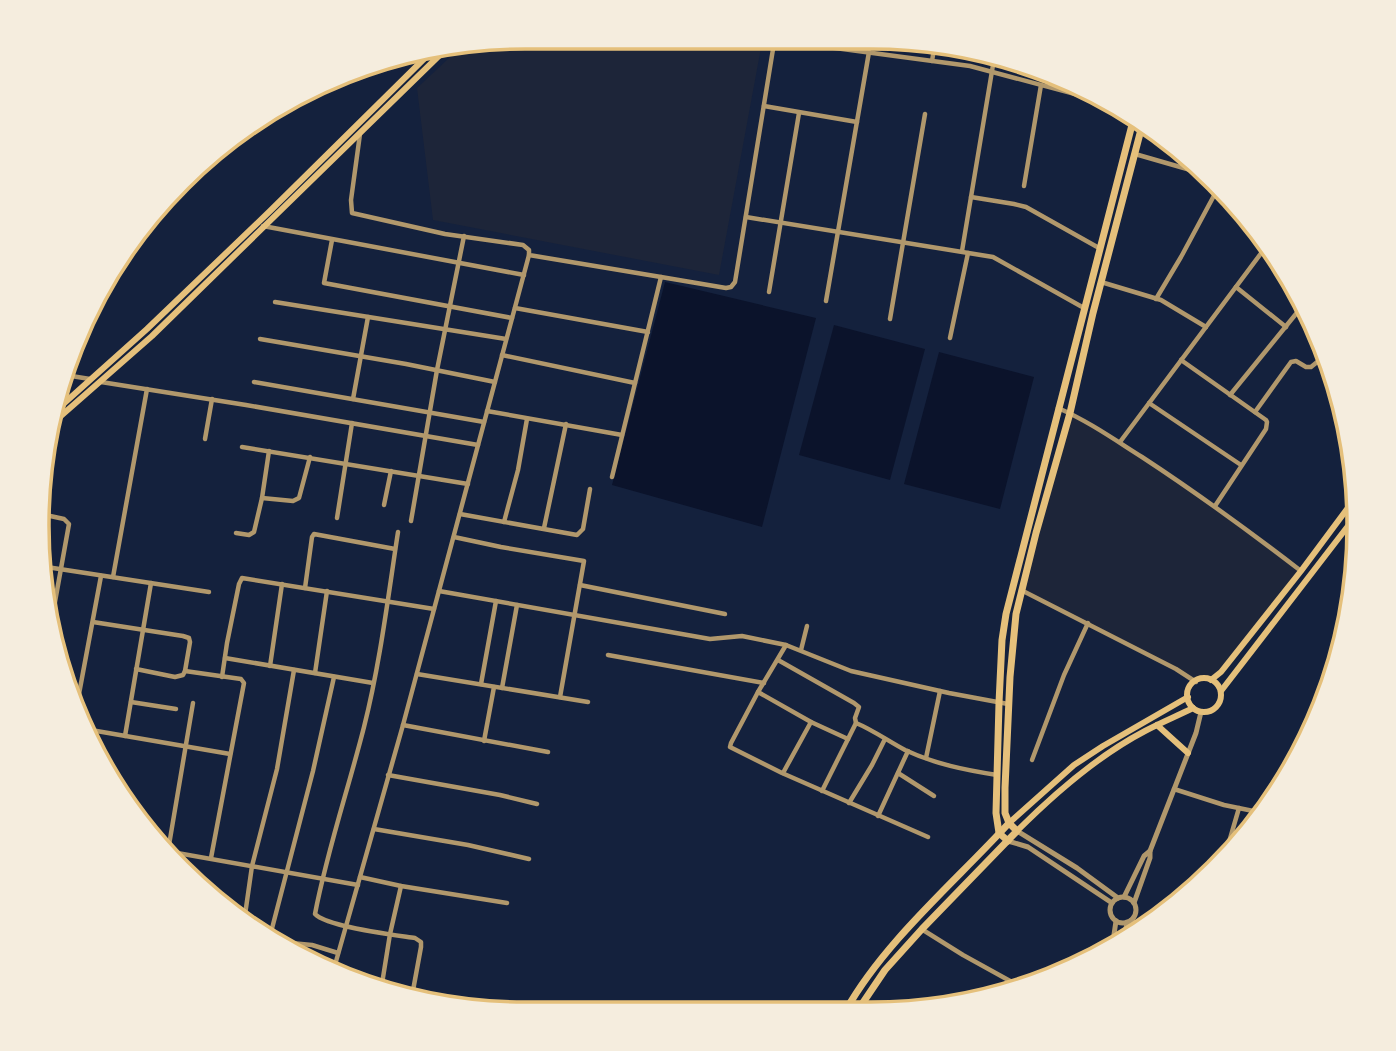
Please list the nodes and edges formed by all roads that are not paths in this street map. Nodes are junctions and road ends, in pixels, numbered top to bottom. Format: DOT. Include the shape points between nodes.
graph roads {
  1 [pos="773,49"];
  2 [pos="849,49"];
  3 [pos="869,52"];
  4 [pos="933,53"];
  5 [pos="438,57"];
  6 [pos="422,60"];
  7 [pos="932,61"];
  8 [pos="993,65"];
  9 [pos="992,72"];
  10 [pos="1041,85"];
  11 [pos="1069,93"];
  12 [pos="764,107"];
  13 [pos="799,113"];
  14 [pos="925,114"];
  15 [pos="857,122"];
  16 [pos="1131,127"];
  17 [pos="360,133"];
  18 [pos="1140,133"];
  19 [pos="1135,154"];
  20 [pos="1187,169"];
  21 [pos="1024,186"];
  22 [pos="1214,196"];
  23 [pos="971,197"];
  24 [pos="746,217"];
  25 [pos="781,223"];
  26 [pos="255,225"];
  27 [pos="264,227"];
  28 [pos="838,232"];
  29 [pos="464,236"];
  30 [pos="332,240"];
  31 [pos="903,242"];
  32 [pos="1100,248"];
  33 [pos="965,252"];
  34 [pos="1261,253"];
  35 [pos="529,254"];
  36 [pos="458,263"];
  37 [pos="524,275"];
  38 [pos="661,277"];
  39 [pos="1101,282"];
  40 [pos="1236,287"];
  41 [pos="769,292"];
  42 [pos="1156,299"];
  43 [pos="826,301"];
  44 [pos="275,302"];
  45 [pos="450,306"];
  46 [pos="515,308"];
  47 [pos="1084,308"];
  48 [pos="1297,313"];
  49 [pos="368,317"];
  50 [pos="512,318"];
  51 [pos="890,319"];
  52 [pos="1206,327"];
  53 [pos="1286,327"];
  54 [pos="445,329"];
  55 [pos="648,332"];
  56 [pos="950,338"];
  57 [pos="260,339"];
  58 [pos="506,339"];
  59 [pos="502,355"];
  60 [pos="361,357"];
  61 [pos="1181,360"];
  62 [pos="1318,361"];
  63 [pos="437,370"];
  64 [pos="73,376"];
  65 [pos="91,379"];
  66 [pos="100,382"];
  67 [pos="254,382"];
  68 [pos="495,382"];
  69 [pos="635,383"];
  70 [pos="147,389"];
  71 [pos="1230,395"];
  72 [pos="212,399"];
  73 [pos="353,399"];
  74 [pos="65,403"];
  75 [pos="1149,403"];
  76 [pos="1058,408"];
  77 [pos="487,411"];
  78 [pos="430,412"];
  79 [pos="1255,412"];
  80 [pos="1070,414"];
  81 [pos="62,415"];
  82 [pos="527,419"];
  83 [pos="484,422"];
  84 [pos="352,424"];
  85 [pos="566,424"];
  86 [pos="622,435"];
  87 [pos="426,436"];
  88 [pos="205,439"];
  89 [pos="1119,443"];
  90 [pos="478,445"];
  91 [pos="242,447"];
  92 [pos="269,451"];
  93 [pos="310,457"];
  94 [pos="345,463"];
  95 [pos="1241,465"];
  96 [pos="391,471"];
  97 [pos="419,475"];
  98 [pos="612,477"];
  99 [pos="468,484"];
  100 [pos="590,489"];
  101 [pos="262,498"];
  102 [pos="384,505"];
  103 [pos="1215,506"];
  104 [pos="1346,510"];
  105 [pos="460,514"];
  106 [pos="49,516"];
  107 [pos="337,518"];
  108 [pos="411,521"];
  109 [pos="505,522"];
  110 [pos="1347,527"];
  111 [pos="544,528"];
  112 [pos="1345,530"];
  113 [pos="1027,531"];
  114 [pos="398,532"];
  115 [pos="236,533"];
  116 [pos="1036,533"];
  117 [pos="454,537"];
  118 [pos="395,549"];
  119 [pos="51,568"];
  120 [pos="61,569"];
  121 [pos="1301,571"];
  122 [pos="101,576"];
  123 [pos="113,578"];
  124 [pos="151,583"];
  125 [pos="282,584"];
  126 [pos="580,585"];
  127 [pos="305,588"];
  128 [pos="1021,590"];
  129 [pos="439,591"];
  130 [pos="209,592"];
  131 [pos="327,592"];
  132 [pos="55,601"];
  133 [pos="387,601"];
  134 [pos="496,601"];
  135 [pos="517,605"];
  136 [pos="435,609"];
  137 [pos="725,614"];
  138 [pos="574,615"];
  139 [pos="93,622"];
  140 [pos="1088,623"];
  141 [pos="807,626"];
  142 [pos="143,630"];
  143 [pos="786,645"];
  144 [pos="802,650"];
  145 [pos="608,655"];
  146 [pos="225,658"];
  147 [pos="778,660"];
  148 [pos="270,666"];
  149 [pos="136,669"];
  150 [pos="295,670"];
  151 [pos="185,671"];
  152 [pos="314,673"];
  153 [pos="417,674"];
  154 [pos="222,677"];
  155 [pos="334,677"];
  156 [pos="1211,680"];
  157 [pos="1196,681"];
  158 [pos="373,683"];
  159 [pos="764,683"];
  160 [pos="481,684"];
  161 [pos="494,687"];
  162 [pos="502,688"];
  163 [pos="940,691"];
  164 [pos="1221,691"];
  165 [pos="758,692"];
  166 [pos="79,693"];
  167 [pos="1188,697"];
  168 [pos="559,698"];
  169 [pos="131,702"];
  170 [pos="588,702"];
  171 [pos="192,703"];
  172 [pos="999,703"];
  173 [pos="1008,704"];
  174 [pos="1193,708"];
  175 [pos="176,709"];
  176 [pos="1202,712"];
  177 [pos="811,722"];
  178 [pos="856,723"];
  179 [pos="403,725"];
  180 [pos="1157,725"];
  181 [pos="96,731"];
  182 [pos="125,736"];
  183 [pos="848,738"];
  184 [pos="885,739"];
  185 [pos="484,740"];
  186 [pos="186,747"];
  187 [pos="908,751"];
  188 [pos="548,752"];
  189 [pos="1188,753"];
  190 [pos="230,754"];
  191 [pos="926,758"];
  192 [pos="1032,760"];
  193 [pos="898,773"];
  194 [pos="782,774"];
  195 [pos="388,775"];
  196 [pos="997,775"];
  197 [pos="1174,789"];
  198 [pos="822,791"];
  199 [pos="934,796"];
  200 [pos="849,803"];
  201 [pos="537,804"];
  202 [pos="1239,808"];
  203 [pos="1253,811"];
  204 [pos="878,816"];
  205 [pos="1009,823"];
  206 [pos="374,829"];
  207 [pos="1017,831"];
  208 [pos="999,833"];
  209 [pos="928,837"];
  210 [pos="1230,839"];
  211 [pos="1007,841"];
  212 [pos="169,842"];
  213 [pos="1150,851"];
  214 [pos="181,854"];
  215 [pos="211,858"];
  216 [pos="529,859"];
  217 [pos="251,866"];
  218 [pos="287,872"];
  219 [pos="360,877"];
  220 [pos="322,878"];
  221 [pos="358,885"];
  222 [pos="401,886"];
  223 [pos="1121,897"];
  224 [pos="507,903"];
  225 [pos="1112,903"];
  226 [pos="1134,903"];
  227 [pos="245,911"];
  228 [pos="1116,921"];
  229 [pos="1129,921"];
  230 [pos="1132,924"];
  231 [pos="346,926"];
  232 [pos="1128,926"];
  233 [pos="273,929"];
  234 [pos="922,929"];
  235 [pos="390,934"];
  236 [pos="1114,935"];
  237 [pos="298,944"];
  238 [pos="338,953"];
  239 [pos="335,963"];
  240 [pos="382,980"];
  241 [pos="1010,981"];
  242 [pos="413,989"];
  243 [pos="850,1002"];
  244 [pos="863,1002"];
  1 -- 12 [label="street"];
  2 -- 3 [label="street"];
  3 -- 7 [label="street"];
  3 -- 15 [label="street"];
  4 -- 7 [label="street"];
  5 -- 17 [label="main road"];
  6 -- 26 [label="main road"];
  7 -- 9 [label="street"];
  8 -- 9 [label="street"];
  9 -- 10 [label="street"];
  9 -- 23 [label="street"];
  10 -- 11 [label="street"];
  10 -- 21 [label="street"];
  12 -- 13 [label="street"];
  12 -- 24 [label="street"];
  13 -- 15 [label="street"];
  13 -- 25 [label="street"];
  14 -- 31 [label="street"];
  15 -- 28 [label="street"];
  16 -- 32 [label="main road"];
  17 -- 27 [label="main road"];
  17 -- 29 [label="street" via="352,214"];
  18 -- 19 [label="main road"];
  19 -- 20 [label="street"];
  19 -- 39 [label="main road"];
  22 -- 42 [label="street"];
  23 -- 32 [label="street" via="1026,208"];
  23 -- 33 [label="street"];
  24 -- 25 [label="street"];
  24 -- 38 [label="street" via="737,276 731,286"];
  25 -- 28 [label="street"];
  25 -- 41 [label="street"];
  26 -- 27 [label="street"];
  26 -- 65 [label="main road"];
  27 -- 30 [label="street"];
  27 -- 66 [label="main road"];
  28 -- 31 [label="street"];
  28 -- 43 [label="street"];
  29 -- 35 [label="street" via="523,245"];
  29 -- 36 [label="street"];
  30 -- 36 [label="street"];
  30 -- 45 [label="street" via="324,282"];
  31 -- 33 [label="street"];
  31 -- 51 [label="street"];
  32 -- 47 [label="main road"];
  33 -- 47 [label="street" via="993,257"];
  33 -- 56 [label="street"];
  34 -- 40 [label="street"];
  35 -- 37 [label="street"];
  35 -- 38 [label="street"];
  36 -- 37 [label="street"];
  36 -- 45 [label="street"];
  37 -- 46 [label="street"];
  38 -- 55 [label="street"];
  39 -- 42 [label="street"];
  39 -- 80 [label="main road"];
  40 -- 52 [label="street"];
  40 -- 53 [label="street"];
  42 -- 52 [label="street"];
  44 -- 49 [label="street"];
  45 -- 50 [label="street"];
  45 -- 54 [label="street"];
  46 -- 50 [label="street"];
  46 -- 55 [label="street"];
  47 -- 76 [label="main road"];
  48 -- 53 [label="street"];
  49 -- 54 [label="street"];
  49 -- 60 [label="street"];
  50 -- 58 [label="street"];
  52 -- 61 [label="street"];
  53 -- 71 [label="street"];
  54 -- 58 [label="street"];
  54 -- 63 [label="street"];
  55 -- 69 [label="street"];
  57 -- 60 [label="street"];
  58 -- 59 [label="street"];
  59 -- 68 [label="street"];
  59 -- 69 [label="street"];
  60 -- 63 [label="street"];
  60 -- 73 [label="street"];
  61 -- 71 [label="street"];
  61 -- 75 [label="street"];
  62 -- 79 [label="street" via="1311,367 1291,362"];
  63 -- 68 [label="street"];
  63 -- 78 [label="street"];
  64 -- 65 [label="street"];
  65 -- 74 [label="main road"];
  66 -- 70 [label="street"];
  66 -- 81 [label="main road"];
  67 -- 73 [label="street"];
  68 -- 77 [label="street"];
  69 -- 86 [label="street"];
  70 -- 72 [label="street"];
  70 -- 123 [label="street"];
  71 -- 79 [label="street"];
  72 -- 84 [label="street"];
  72 -- 88 [label="street"];
  73 -- 78 [label="street"];
  75 -- 89 [label="street"];
  75 -- 95 [label="street"];
  76 -- 80 [label="street"];
  76 -- 113 [label="main road"];
  77 -- 82 [label="street"];
  77 -- 83 [label="street"];
  78 -- 83 [label="street"];
  78 -- 87 [label="street"];
  79 -- 95 [label="street" via="1267,425"];
  80 -- 89 [label="street"];
  80 -- 116 [label="main road"];
  82 -- 85 [label="street"];
  82 -- 109 [label="street"];
  83 -- 90 [label="street"];
  84 -- 87 [label="street"];
  84 -- 94 [label="street"];
  85 -- 86 [label="street"];
  85 -- 111 [label="street"];
  86 -- 98 [label="street"];
  87 -- 90 [label="street"];
  87 -- 97 [label="street"];
  89 -- 103 [label="street"];
  90 -- 99 [label="street"];
  91 -- 92 [label="street"];
  92 -- 93 [label="street"];
  92 -- 101 [label="street"];
  93 -- 94 [label="street"];
  93 -- 101 [label="street" via="299,498"];
  94 -- 96 [label="street"];
  94 -- 107 [label="street"];
  95 -- 103 [label="street"];
  96 -- 97 [label="street"];
  96 -- 102 [label="street"];
  97 -- 99 [label="street"];
  97 -- 108 [label="street"];
  99 -- 105 [label="street"];
  100 -- 111 [label="street" via="581,533"];
  101 -- 115 [label="street" via="254,532"];
  103 -- 121 [label="street"];
  104 -- 121 [label="main road"];
  105 -- 109 [label="street"];
  105 -- 117 [label="street"];
  106 -- 120 [label="street" via="69,524"];
  109 -- 111 [label="street"];
  110 -- 112 [label="main road"];
  112 -- 164 [label="main road"];
  113 -- 116 [label="main road"];
  113 -- 172 [label="main road" via="1006,614"];
  114 -- 118 [label="street"];
  116 -- 128 [label="main road"];
  117 -- 126 [label="street" via="582,560"];
  117 -- 129 [label="street"];
  118 -- 127 [label="street" via="314,534"];
  118 -- 133 [label="street"];
  119 -- 120 [label="street"];
  120 -- 122 [label="street"];
  120 -- 132 [label="street"];
  121 -- 156 [label="main road"];
  122 -- 123 [label="street"];
  122 -- 139 [label="street"];
  123 -- 124 [label="street"];
  124 -- 130 [label="street"];
  124 -- 142 [label="street"];
  125 -- 127 [label="street"];
  125 -- 146 [label="street" via="242,578"];
  125 -- 148 [label="street"];
  126 -- 137 [label="street"];
  126 -- 138 [label="street"];
  127 -- 131 [label="street"];
  128 -- 140 [label="street"];
  128 -- 173 [label="main road"];
  129 -- 134 [label="street"];
  129 -- 136 [label="street"];
  131 -- 133 [label="street"];
  131 -- 152 [label="street"];
  133 -- 136 [label="street"];
  133 -- 158 [label="street"];
  134 -- 135 [label="street"];
  134 -- 160 [label="street"];
  135 -- 138 [label="street"];
  135 -- 162 [label="street"];
  136 -- 153 [label="street"];
  138 -- 143 [label="street" via="710,639 742,636"];
  138 -- 168 [label="street"];
  139 -- 142 [label="street"];
  139 -- 166 [label="street"];
  140 -- 157 [label="street"];
  140 -- 192 [label="street"];
  141 -- 144 [label="street"];
  142 -- 149 [label="street"];
  142 -- 151 [label="street" via="189,638"];
  143 -- 144 [label="street"];
  143 -- 147 [label="street"];
  144 -- 163 [label="street" via="850,671"];
  145 -- 159 [label="street"];
  146 -- 148 [label="street"];
  146 -- 154 [label="street"];
  147 -- 159 [label="street"];
  147 -- 178 [label="street" via="859,707"];
  148 -- 150 [label="street"];
  149 -- 151 [label="street" via="175,677"];
  149 -- 169 [label="street"];
  150 -- 152 [label="street"];
  150 -- 217 [label="street" via="277,769"];
  151 -- 154 [label="street"];
  152 -- 155 [label="street"];
  153 -- 160 [label="street"];
  153 -- 179 [label="street"];
  154 -- 190 [label="street" via="244,683"];
  155 -- 158 [label="street"];
  155 -- 218 [label="street"];
  156 -- 157 [label="main road"];
  156 -- 164 [label="main road"];
  157 -- 167 [label="main road"];
  158 -- 220 [label="street"];
  159 -- 165 [label="street"];
  160 -- 161 [label="street"];
  161 -- 162 [label="street"];
  161 -- 185 [label="street"];
  162 -- 168 [label="street"];
  163 -- 172 [label="street"];
  163 -- 191 [label="street"];
  164 -- 176 [label="main road" via="1216,708"];
  165 -- 177 [label="street"];
  165 -- 194 [label="street" via="730,747"];
  167 -- 174 [label="main road"];
  167 -- 205 [label="main road" via="1074,765"];
  168 -- 170 [label="street"];
  169 -- 175 [label="street"];
  169 -- 182 [label="street"];
  171 -- 186 [label="street"];
  172 -- 173 [label="street"];
  172 -- 196 [label="main road"];
  173 -- 205 [label="main road" via="1005,813"];
  174 -- 176 [label="main road"];
  174 -- 180 [label="main road"];
  176 -- 189 [label="street"];
  177 -- 183 [label="street"];
  177 -- 194 [label="street"];
  178 -- 183 [label="street"];
  178 -- 184 [label="street"];
  179 -- 185 [label="street"];
  179 -- 195 [label="street"];
  180 -- 189 [label="main road"];
  180 -- 207 [label="main road" via="1080,774"];
  181 -- 182 [label="street"];
  182 -- 186 [label="street"];
  183 -- 198 [label="street"];
  184 -- 187 [label="street"];
  184 -- 200 [label="street"];
  185 -- 188 [label="street"];
  186 -- 190 [label="street"];
  186 -- 212 [label="street"];
  187 -- 191 [label="street"];
  187 -- 193 [label="street"];
  189 -- 197 [label="street"];
  190 -- 215 [label="street"];
  191 -- 196 [label="street"];
  193 -- 199 [label="street"];
  193 -- 204 [label="street"];
  194 -- 198 [label="street"];
  195 -- 201 [label="street"];
  195 -- 206 [label="street"];
  196 -- 208 [label="main road"];
  197 -- 202 [label="street"];
  197 -- 213 [label="street"];
  198 -- 200 [label="street"];
  200 -- 204 [label="street"];
  202 -- 203 [label="street"];
  202 -- 210 [label="street"];
  204 -- 209 [label="street"];
  205 -- 207 [label="main road"];
  205 -- 208 [label="main road"];
  206 -- 216 [label="street"];
  206 -- 219 [label="street"];
  207 -- 211 [label="main road"];
  207 -- 223 [label="street"];
  208 -- 211 [label="main road"];
  208 -- 243 [label="main road" via="877,964"];
  211 -- 225 [label="street" via="1028,847"];
  211 -- 234 [label="main road"];
  213 -- 223 [label="street"];
  213 -- 226 [label="street"];
  214 -- 215 [label="street"];
  215 -- 217 [label="street"];
  217 -- 218 [label="street"];
  217 -- 227 [label="street"];
  218 -- 220 [label="street"];
  218 -- 233 [label="street"];
  219 -- 221 [label="street"];
  219 -- 222 [label="street"];
  220 -- 221 [label="street"];
  220 -- 231 [label="street" via="315,916"];
  221 -- 231 [label="street"];
  222 -- 224 [label="street"];
  222 -- 235 [label="street"];
  223 -- 225 [label="street"];
  223 -- 226 [label="street"];
  225 -- 228 [label="street" via="1111,915"];
  226 -- 229 [label="street" via="1135,914"];
  228 -- 229 [label="street"];
  228 -- 236 [label="street"];
  229 -- 230 [label="street"];
  229 -- 232 [label="street"];
  231 -- 235 [label="street"];
  231 -- 238 [label="street"];
  234 -- 241 [label="street"];
  234 -- 244 [label="main road"];
  235 -- 240 [label="street"];
  235 -- 242 [label="street" via="421,942"];
  237 -- 238 [label="street"];
  238 -- 239 [label="street"];
}
